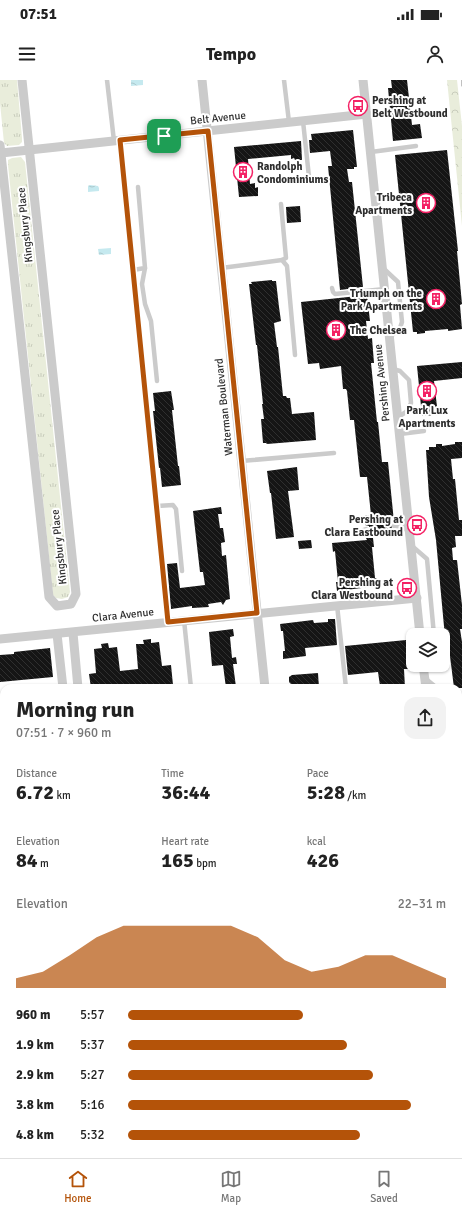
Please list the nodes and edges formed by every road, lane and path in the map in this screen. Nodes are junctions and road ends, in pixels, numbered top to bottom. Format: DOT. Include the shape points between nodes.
graph roads {
  1 [pos="22,80"];
  2 [pos="107,80"];
  3 [pos="202,80"];
  4 [pos="284,80"];
  5 [pos="363,80"];
  6 [pos="367,114"];
  7 [pos="303,121"];
  8 [pos="289,122"];
  9 [pos="207,127"];
  10 [pos="117,140"];
  11 [pos="416,146"];
  12 [pos="0,149"];
  13 [pos="29,150"];
  14 [pos="371,152"];
  15 [pos="309,177"];
  16 [pos="138,187"];
  17 [pos="281,204"];
  18 [pos="282,260"];
  19 [pos="145,268"];
  20 [pos="222,268"];
  21 [pos="382,268"];
  22 [pos="133,270"];
  23 [pos="332,288"];
  24 [pos="385,289"];
  25 [pos="390,337"];
  26 [pos="295,355"];
  27 [pos="393,369"];
  28 [pos="157,381"];
  29 [pos="398,417"];
  30 [pos="424,431"];
  31 [pos="400,434"];
  32 [pos="334,453"];
  33 [pos="242,461"];
  34 [pos="157,506"];
  35 [pos="394,526"];
  36 [pos="409,528"];
  37 [pos="366,529"];
  38 [pos="411,545"];
  39 [pos="182,571"];
  40 [pos="416,598"];
  41 [pos="337,606"];
  42 [pos="257,613"];
  43 [pos="184,620"];
  44 [pos="168,622"];
  45 [pos="419,628"];
  46 [pos="433,628"];
  47 [pos="73,633"];
  48 [pos="57,634"];
  49 [pos="0,639"];
  50 [pos="424,672"];
  51 [pos="425,683"];
  52 [pos="63,684"];
  53 [pos="78,684"];
  54 [pos="191,684"];
  55 [pos="265,684"];
  56 [pos="346,684"];
  1 -- 13 [label="street, Kingsbury Place"];
  2 -- 10 [label="lane"];
  3 -- 9 [label="street, Waterman Boulevard"];
  4 -- 8 [label="lane"];
  5 -- 6 [label="street, Pershing Avenue"];
  6 -- 7 [label="street, Belt Avenue"];
  6 -- 14 [label="street, Pershing Avenue"];
  7 -- 8 [label="street, Belt Avenue"];
  7 -- 15 [label="lane"];
  8 -- 9 [label="street, Belt Avenue"];
  9 -- 10 [label="street, Belt Avenue"];
  9 -- 20 [label="street, Waterman Boulevard"];
  10 -- 13 [label="street, Belt Avenue"];
  10 -- 22 [label="lane"];
  11 -- 14 [label="lane"];
  12 -- 13 [label="street, Belt Avenue"];
  12 -- 13 [label="street, Kingsbury Place" via="50,597 57,606 71,604 76,594"];
  14 -- 21 [label="street, Pershing Avenue"];
  16 -- 19 [label="lane"];
  17 -- 18 [label="lane" via="286,258"];
  18 -- 20 [label="lane"];
  18 -- 26 [label="lane" via="287,266"];
  19 -- 22 [label="lane"];
  19 -- 28 [label="lane" via="142,284 151,321"];
  20 -- 33 [label="street, Waterman Boulevard"];
  21 -- 24 [label="street, Pershing Avenue"];
  21 -- 25 [label="lane" via="398,282 402,322 400,328"];
  22 -- 34 [label="lane"];
  23 -- 24 [label="lane" via="335,294"];
  24 -- 25 [label="street, Pershing Avenue"];
  25 -- 27 [label="street, Pershing Avenue"];
  27 -- 29 [label="street, Pershing Avenue"];
  27 -- 29 [label="lane" via="400,371 409,380 411,403 406,412"];
  29 -- 31 [label="street, Pershing Avenue"];
  30 -- 31 [label="lane"];
  31 -- 36 [label="street, Pershing Avenue"];
  32 -- 33 [label="lane"];
  33 -- 42 [label="street, Waterman Boulevard"];
  34 -- 39 [label="lane" via="173,505 176,509"];
  34 -- 44 [label="lane"];
  35 -- 36 [label="lane"];
  36 -- 37 [label="lane" via="397,532 358,532"];
  36 -- 38 [label="street, Pershing Avenue"];
  38 -- 40 [label="street, Pershing Avenue"];
  38 -- 46 [label="lane" via="426,559"];
  40 -- 41 [label="street, Clara Avenue"];
  40 -- 45 [label="street, Pershing Avenue"];
  41 -- 42 [label="street, Clara Avenue"];
  41 -- 56 [label="lane"];
  42 -- 43 [label="street, Clara Avenue"];
  42 -- 55 [label="street, Waterman Boulevard"];
  43 -- 44 [label="street, Clara Avenue"];
  43 -- 54 [label="lane"];
  44 -- 47 [label="street, Clara Avenue"];
  47 -- 48 [label="street, Clara Avenue"];
  47 -- 53 [label="street"];
  48 -- 49 [label="street, Clara Avenue"];
  48 -- 52 [label="street"];
  50 -- 51 [label="street"];
}
